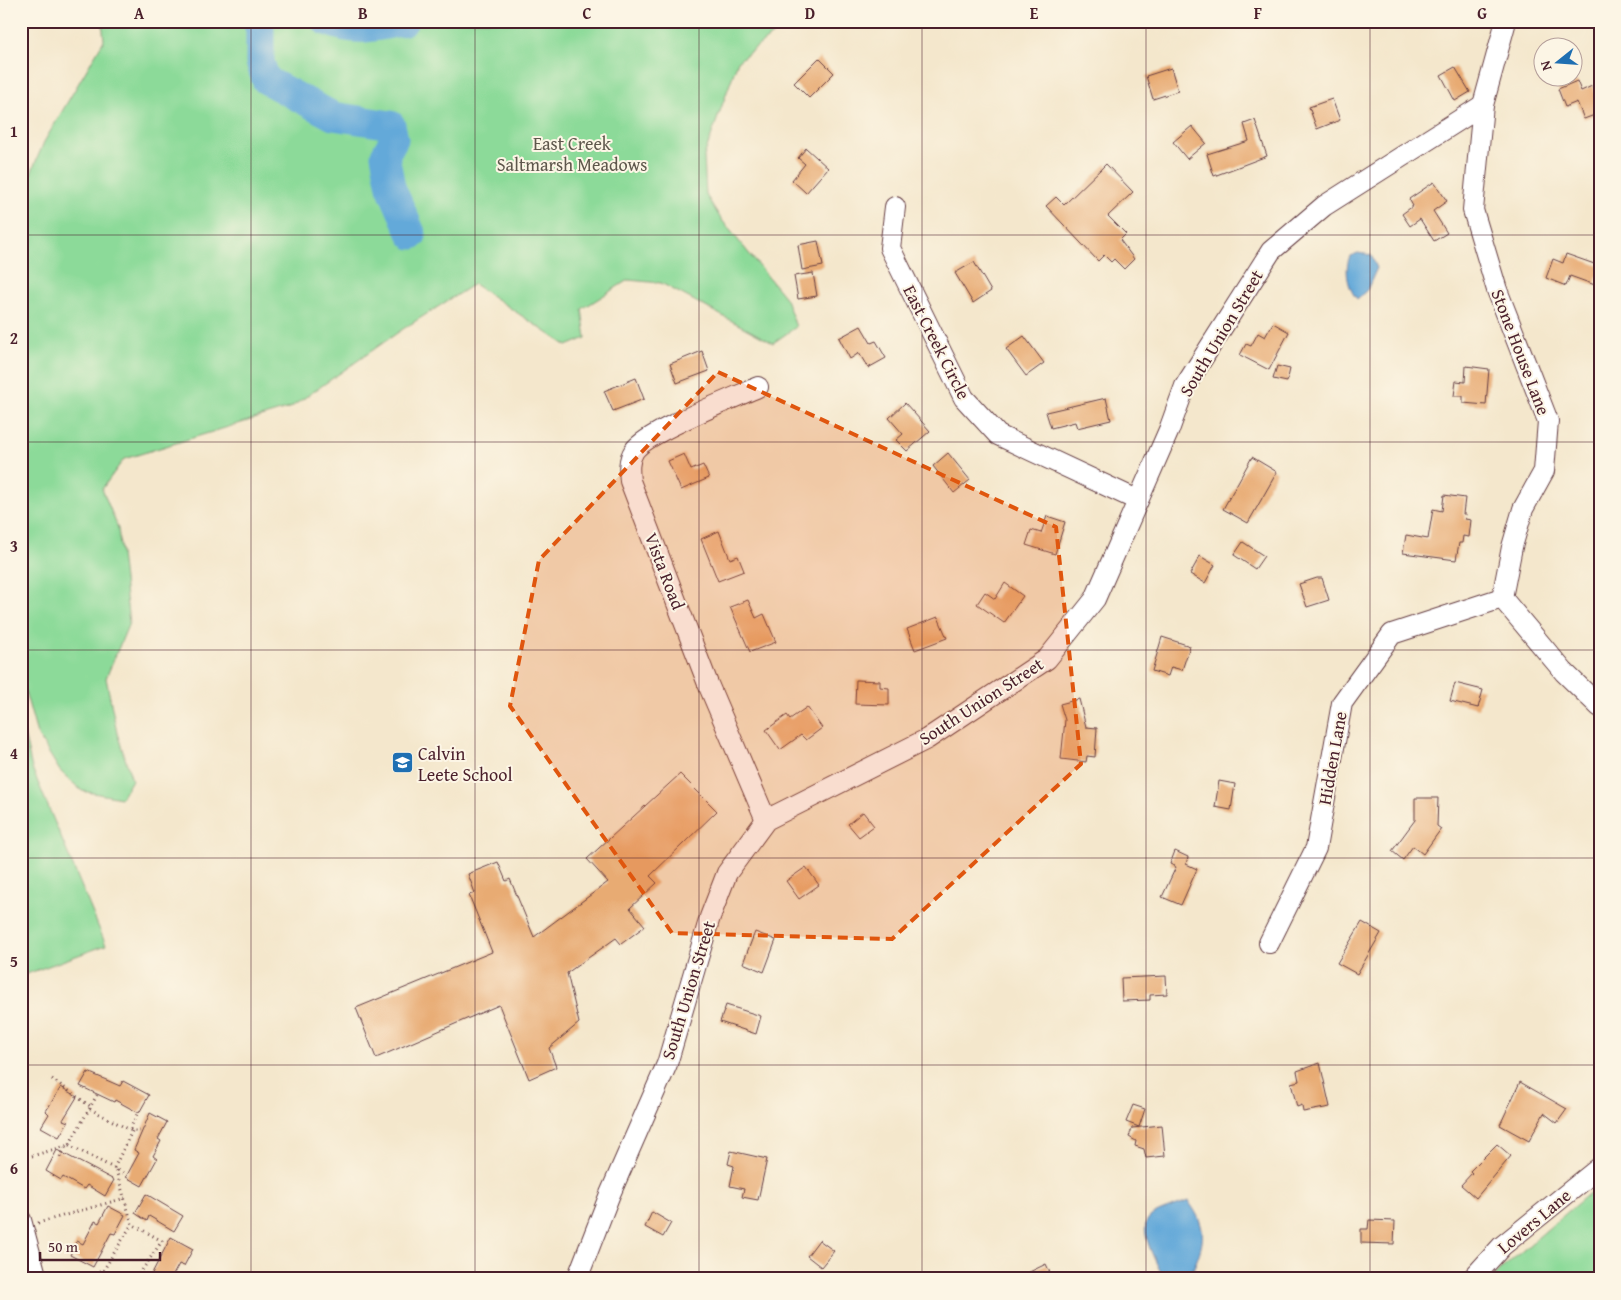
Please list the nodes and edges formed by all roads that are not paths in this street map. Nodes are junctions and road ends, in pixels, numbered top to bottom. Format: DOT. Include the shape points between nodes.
graph roads {
  1 [pos="1506,21"];
  2 [pos="1483,105"];
  3 [pos="895,207"];
  4 [pos="758,387"];
  5 [pos="1137,500"];
  6 [pos="1502,598"];
  7 [pos="1600,707"];
  8 [pos="766,820"];
  9 [pos="1269,942"];
  10 [pos="1600,1167"];
  11 [pos="22,1224"];
  12 [pos="37,1279"];
  13 [pos="577,1279"];
  14 [pos="1472,1279"];
  1 -- 2 [label="street, Stone House Lane"];
  2 -- 5 [label="street, South Union Street" via="1324,206 1271,251 1185,386"];
  2 -- 6 [label="street, Stone House Lane" via="1473,210 1497,290 1548,421 1544,471 1523,509"];
  3 -- 5 [label="street, East Creek Circle" via="890,248 964,398 998,436"];
  4 -- 8 [label="street, Vista Road" via="653,434 634,451 629,471 630,481 708,684"];
  5 -- 8 [label="street, South Union Street" via="1094,599 1047,659 927,739"];
  6 -- 7 [label="street" via="1564,672"];
  6 -- 9 [label="street, Hidden Lane" via="1392,634 1342,703 1316,848"];
  8 -- 13 [label="street, South Union Street" via="727,874 710,917 667,1064"];
  10 -- 14 [label="street, Lovers Lane" via="1502,1246"];
  11 -- 12 [label="street"];
}
